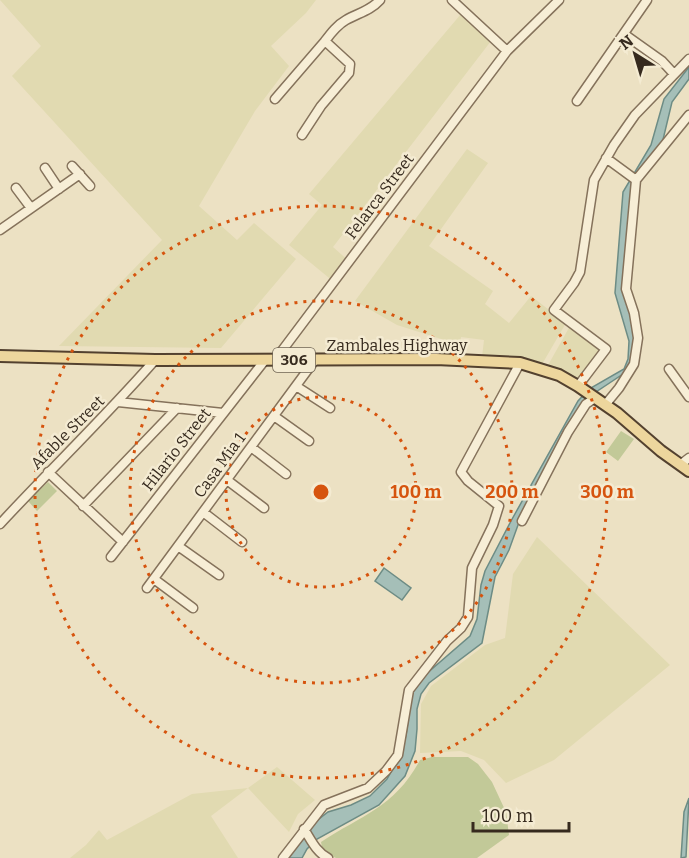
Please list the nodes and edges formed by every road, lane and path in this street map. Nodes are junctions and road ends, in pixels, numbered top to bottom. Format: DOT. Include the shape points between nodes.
graph roads {
  1 [pos="380,0"];
  2 [pos="452,0"];
  3 [pos="559,0"];
  4 [pos="647,0"];
  5 [pos="334,29"];
  6 [pos="624,34"];
  7 [pos="325,41"];
  8 [pos="336,50"];
  9 [pos="507,51"];
  10 [pos="689,59"];
  11 [pos="674,74"];
  12 [pos="275,99"];
  13 [pos="577,101"];
  14 [pos="689,115"];
  15 [pos="302,135"];
  16 [pos="606,158"];
  17 [pos="72,166"];
  18 [pos="45,168"];
  19 [pos="80,174"];
  20 [pos="636,180"];
  21 [pos="90,186"];
  22 [pos="16,188"];
  23 [pos="59,189"];
  24 [pos="31,208"];
  25 [pos="1,228"];
  26 [pos="0,356"];
  27 [pos="154,360"];
  28 [pos="270,360"];
  29 [pos="315,360"];
  30 [pos="520,363"];
  31 [pos="669,369"];
  32 [pos="296,386"];
  33 [pos="580,387"];
  34 [pos="594,397"];
  35 [pos="689,397"];
  36 [pos="118,402"];
  37 [pos="605,405"];
  38 [pos="177,408"];
  39 [pos="330,408"];
  40 [pos="223,413"];
  41 [pos="274,416"];
  42 [pos="309,441"];
  43 [pos="251,447"];
  44 [pos="686,465"];
  45 [pos="48,472"];
  46 [pos="286,474"];
  47 [pos="227,480"];
  48 [pos="83,506"];
  49 [pos="264,508"];
  50 [pos="203,513"];
  51 [pos="522,521"];
  52 [pos="0,524"];
  53 [pos="123,542"];
  54 [pos="242,542"];
  55 [pos="178,546"];
  56 [pos="111,557"];
  57 [pos="219,575"];
  58 [pos="154,579"];
  59 [pos="147,588"];
  60 [pos="193,608"];
  61 [pos="304,829"];
  62 [pos="283,858"];
  63 [pos="328,858"];
  1 -- 5 [label="street" via="373,8"];
  2 -- 9 [label="street"];
  3 -- 9 [label="street, Felarca Street"];
  4 -- 6 [label="street"];
  5 -- 7 [label="street"];
  5 -- 8 [label="street"];
  6 -- 11 [label="street"];
  6 -- 13 [label="street"];
  7 -- 8 [label="street"];
  7 -- 12 [label="street"];
  8 -- 15 [label="street" via="350,64 349,73"];
  9 -- 28 [label="street, Felarca Street"];
  10 -- 11 [label="street"];
  11 -- 16 [label="street" via="635,115"];
  14 -- 20 [label="street"];
  16 -- 20 [label="street"];
  16 -- 33 [label="street" via="594,180 580,272 554,310 606,349"];
  17 -- 19 [label="street"];
  18 -- 23 [label="street"];
  19 -- 21 [label="street"];
  19 -- 23 [label="street"];
  20 -- 37 [label="street" via="626,289 634,313 637,346 634,364"];
  22 -- 24 [label="street"];
  23 -- 24 [label="street"];
  24 -- 25 [label="street"];
  26 -- 27 [label="main road, Zambales Highway / 306"];
  27 -- 28 [label="main road, Zambales Highway / 306"];
  27 -- 36 [label="street, Afable Street"];
  28 -- 29 [label="main road, Zambales Highway / 306"];
  28 -- 40 [label="street, Hilario Street"];
  29 -- 30 [label="main road, Zambales Highway / 306"];
  29 -- 32 [label="street, Casa Mia 1"];
  30 -- 33 [label="main road, Zambales Highway / 306" via="559,375"];
  30 -- 61 [label="street" via="461,472 499,506 472,568 468,617 409,690 398,755 386,771 368,788 324,805"];
  31 -- 35 [label="street"];
  32 -- 39 [label="street"];
  32 -- 41 [label="street, Casa Mia 1"];
  33 -- 34 [label="main road, Zambales Highway / 306"];
  34 -- 37 [label="main road, Zambales Highway / 306"];
  34 -- 51 [label="street" via="568,432"];
  36 -- 38 [label="street"];
  36 -- 45 [label="street, Afable Street"];
  37 -- 44 [label="main road, Zambales Highway / 306"];
  38 -- 40 [label="street"];
  38 -- 48 [label="street"];
  40 -- 53 [label="street, Hilario Street"];
  41 -- 42 [label="street"];
  41 -- 43 [label="street, Casa Mia 1"];
  43 -- 46 [label="street"];
  43 -- 47 [label="street, Casa Mia 1"];
  45 -- 48 [label="street"];
  45 -- 52 [label="street, Afable Street"];
  47 -- 49 [label="street"];
  47 -- 50 [label="street, Casa Mia 1"];
  48 -- 53 [label="street"];
  50 -- 54 [label="street"];
  50 -- 55 [label="street, Casa Mia 1"];
  53 -- 56 [label="street, Hilario Street"];
  55 -- 57 [label="street"];
  55 -- 58 [label="street, Casa Mia 1"];
  58 -- 59 [label="street, Casa Mia 1"];
  58 -- 60 [label="street"];
  61 -- 62 [label="street"];
  61 -- 63 [label="street" via="321,855"];
}
